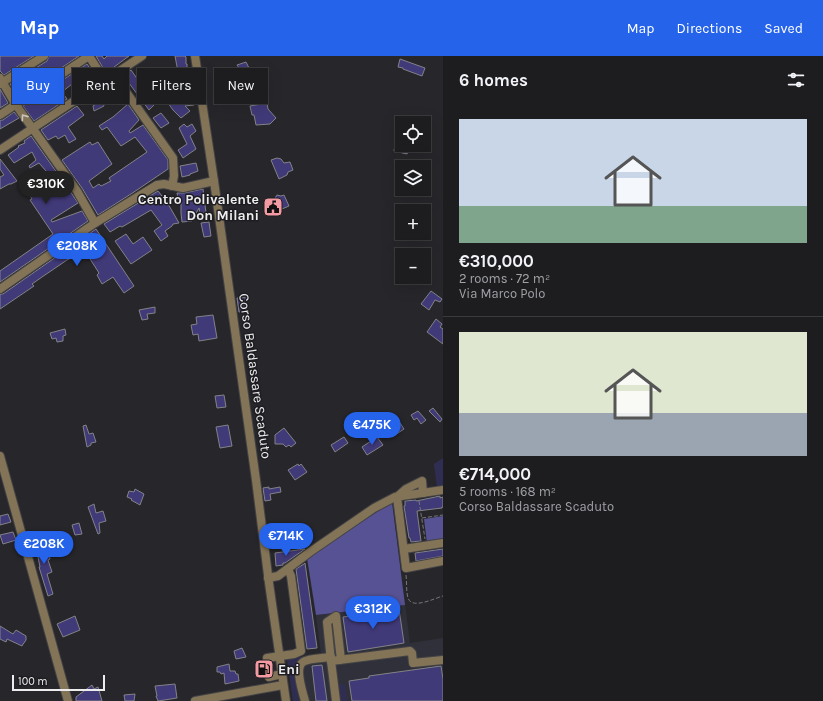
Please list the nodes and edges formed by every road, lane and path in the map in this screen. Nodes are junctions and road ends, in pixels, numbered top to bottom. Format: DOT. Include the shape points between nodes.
graph roads {
  1 [pos="44,56"];
  2 [pos="89,56"];
  3 [pos="142,56"];
  4 [pos="196,56"];
  5 [pos="97,68"];
  6 [pos="124,68"];
  7 [pos="1,81"];
  8 [pos="129,96"];
  9 [pos="72,103"];
  10 [pos="16,105"];
  11 [pos="0,115"];
  12 [pos="32,129"];
  13 [pos="0,150"];
  14 [pos="214,181"];
  15 [pos="172,186"];
  16 [pos="95,223"];
  17 [pos="0,289"];
  18 [pos="0,456"];
  19 [pos="443,490"];
  20 [pos="421,496"];
  21 [pos="397,497"];
  22 [pos="443,515"];
  23 [pos="422,518"];
  24 [pos="443,543"];
  25 [pos="426,546"];
  26 [pos="404,549"];
  27 [pos="443,561"];
  28 [pos="288,568"];
  29 [pos="406,568"];
  30 [pos="268,578"];
  31 [pos="443,596"];
  32 [pos="279,656"];
  33 [pos="331,659"];
  34 [pos="341,660"];
  35 [pos="443,660"];
  36 [pos="282,674"];
  37 [pos="283,685"];
  38 [pos="68,701"];
  39 [pos="195,701"];
  40 [pos="286,701"];
  41 [pos="305,701"];
  42 [pos="336,701"];
  1 -- 7 [label="street"];
  2 -- 5 [label="street"];
  2 -- 10 [label="street"];
  3 -- 6 [label="street"];
  4 -- 14 [label="street, Corso Baldassare Scaduto"];
  7 -- 10 [label="street"];
  8 -- 15 [label="street" via="173,158"];
  9 -- 12 [label="street"];
  10 -- 11 [label="street"];
  12 -- 10 [label="street, one-way"];
  12 -- 13 [label="street"];
  12 -- 16 [label="street" via="77,191"];
  14 -- 15 [label="street" via="183,188"];
  14 -- 30 [label="street, Corso Baldassare Scaduto"];
  15 -- 16 [label="street" via="157,185"];
  16 -- 17 [label="street"];
  18 -- 38 [label="street"];
  19 -- 20 [label="street"];
  20 -- 21 [label="street"];
  20 -- 21 [label="street" via="422,481"];
  20 -- 23 [label="path"];
  21 -- 26 [label="street"];
  21 -- 28 [label="street" via="374,508"];
  22 -- 23 [label="path"];
  23 -- 25 [label="path"];
  24 -- 25 [label="street"];
  25 -- 26 [label="street"];
  26 -- 29 [label="street"];
  27 -- 29 [label="street"];
  28 -- 30 [label="street" via="278,576"];
  28 -- 32 [label="street" via="301,651"];
  29 -- 31 [label="path" via="408,599 411,602 416,604"];
  30 -- 32 [label="street, Corso Baldassare Scaduto"];
  32 -- 36 [label="street, Corso Baldassare Scaduto"];
  32 -- 36 [label="street" via="267,658 269,676"];
  33 -- 34 [label="street"];
  33 -- 34 [label="street" via="327,622 336,616"];
  33 -- 41 [label="street" via="307,660 300,666 301,688"];
  33 -- 42 [label="street"];
  34 -- 35 [label="street" via="410,651 413,663"];
  36 -- 37 [label="street, Corso Baldassare Scaduto"];
  37 -- 39 [label="street"];
  37 -- 40 [label="street, Corso Baldassare Scaduto"];
}
